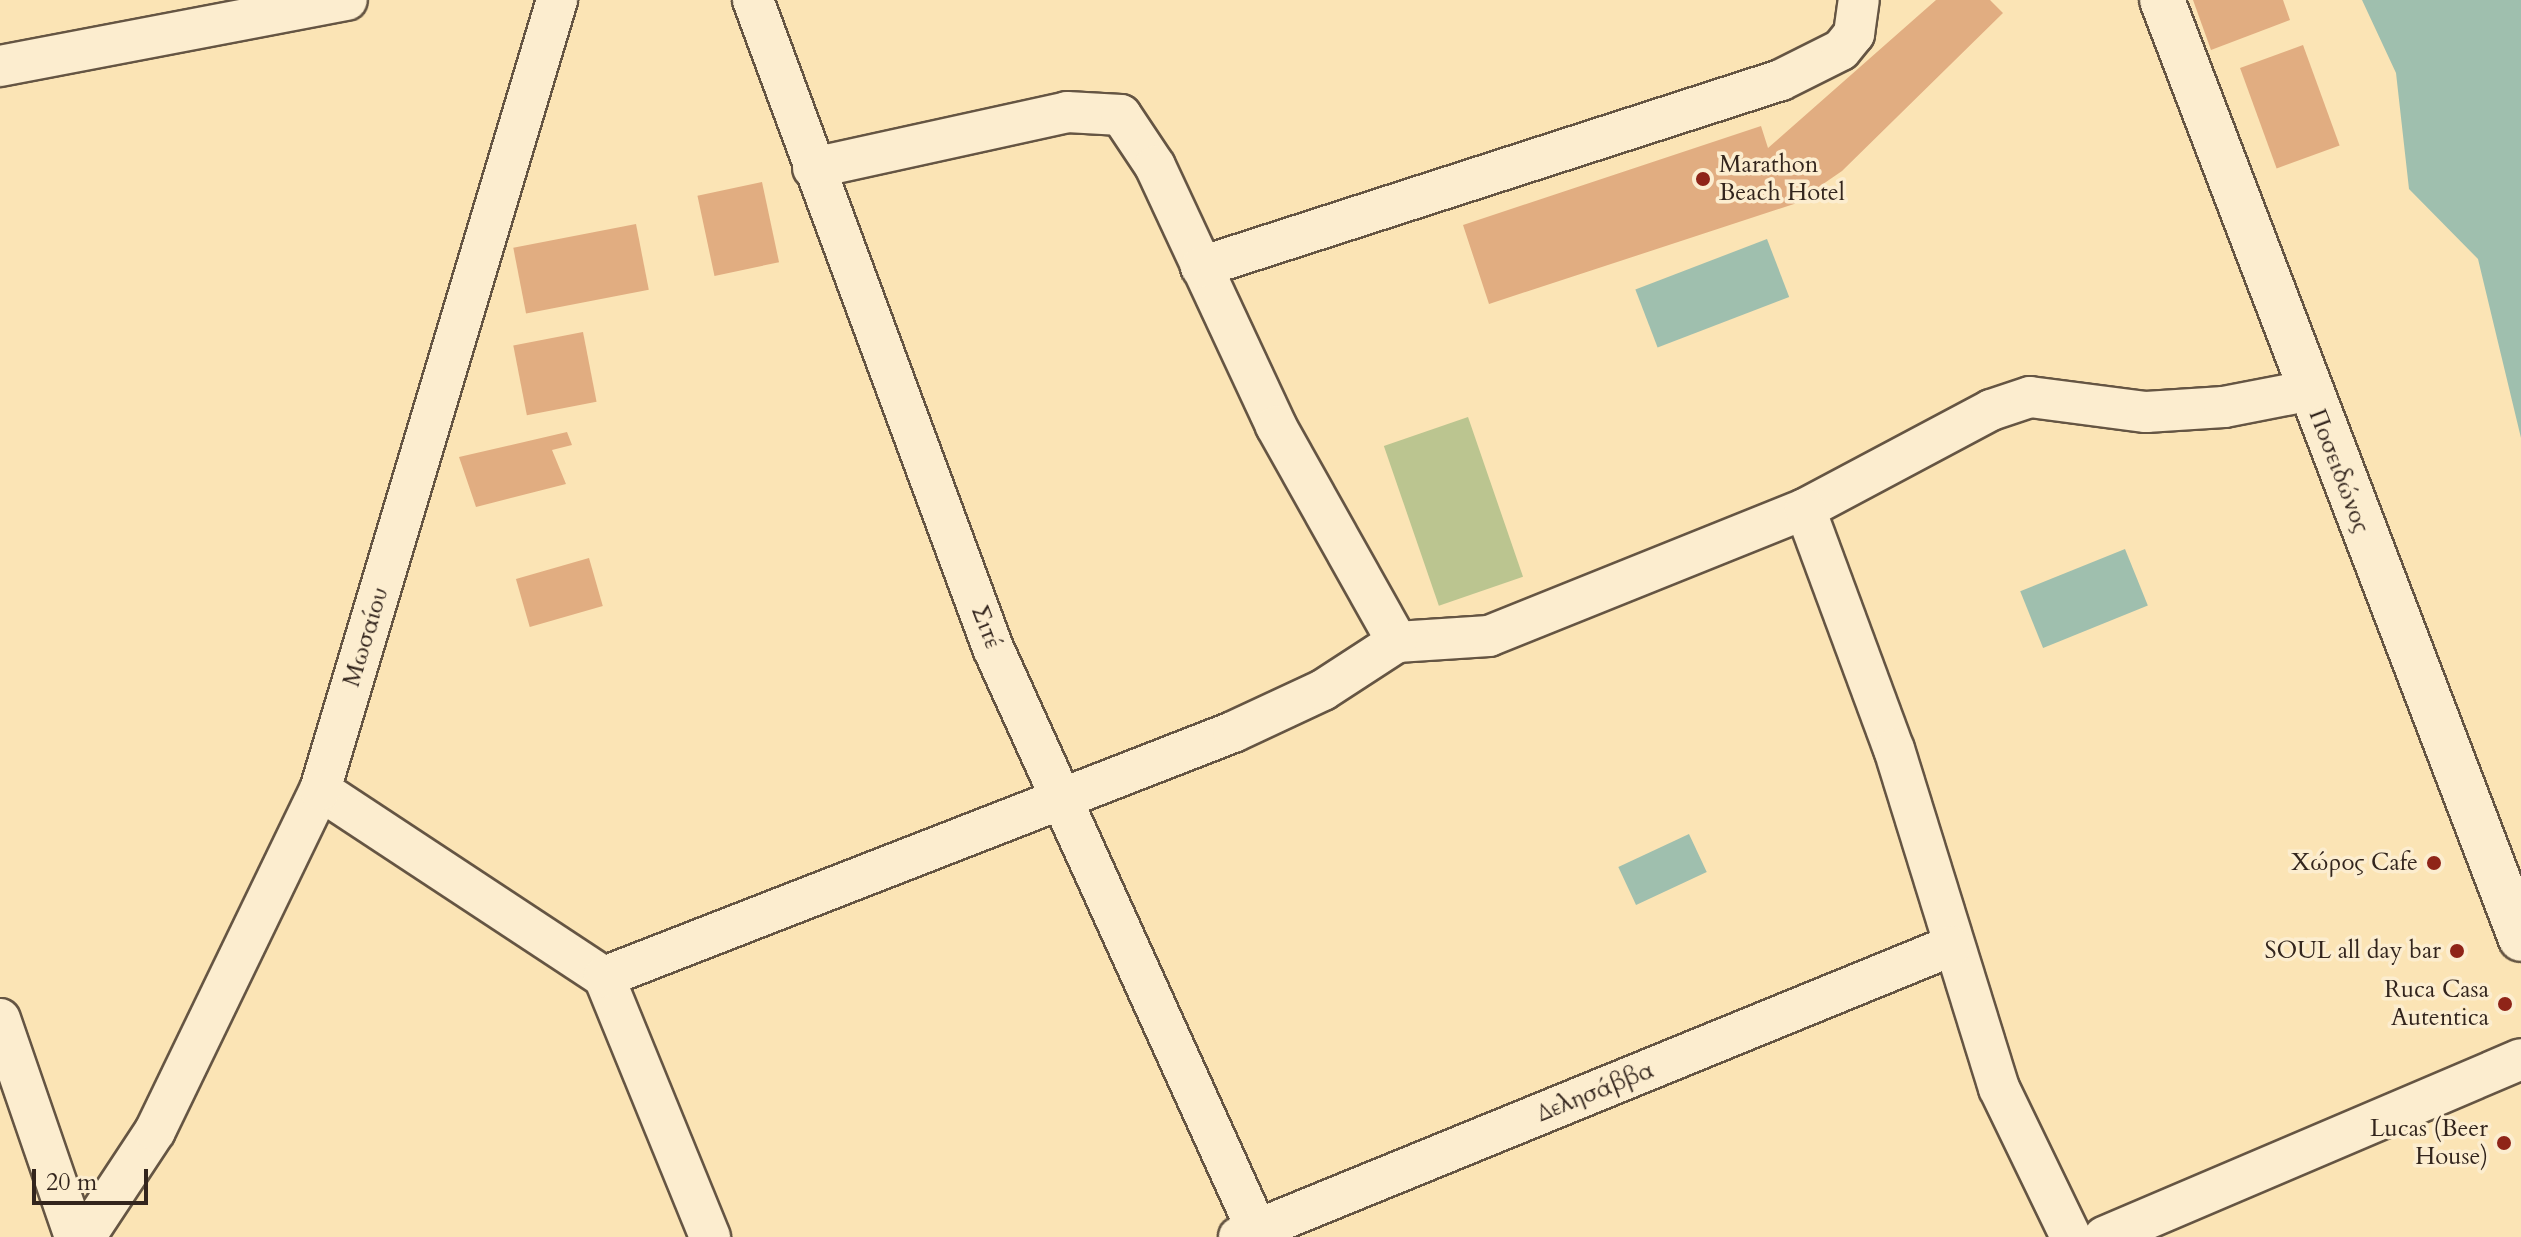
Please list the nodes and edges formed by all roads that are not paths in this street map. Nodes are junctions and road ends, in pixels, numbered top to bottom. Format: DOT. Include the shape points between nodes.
graph roads {
  1 [pos="347,0"];
  2 [pos="557,0"];
  3 [pos="753,0"];
  4 [pos="1859,0"];
  5 [pos="2162,0"];
  6 [pos="0,66"];
  7 [pos="813,168"];
  8 [pos="1201,267"];
  9 [pos="2307,391"];
  10 [pos="1805,509"];
  11 [pos="1397,642"];
  12 [pos="320,790"];
  13 [pos="1060,801"];
  14 [pos="2521,939"];
  15 [pos="1951,946"];
  16 [pos="604,977"];
  17 [pos="0,1019"];
  18 [pos="2521,1059"];
  19 [pos="1252,1235"];
  20 [pos="75,1237"];
  21 [pos="85,1237"];
  22 [pos="710,1237"];
  23 [pos="2071,1237"];
  24 [pos="2104,1237"];
  1 -- 6 [label="street"];
  2 -- 12 [label="street, Μωσαίου"];
  3 -- 7 [label="street, Σιτέ"];
  4 -- 8 [label="street" via="1854,34 1841,50 1781,80"];
  5 -- 9 [label="street, Ποσειδώνος"];
  7 -- 8 [label="street" via="1067,112 1121,115 1155,166"];
  7 -- 13 [label="street, Σιτέ" via="993,648"];
  8 -- 11 [label="street" via="1276,426"];
  9 -- 10 [label="street" via="2224,407 2146,412 2030,397 1991,410"];
  9 -- 14 [label="street, Ποσειδώνος"];
  10 -- 11 [label="street" via="1489,636"];
  10 -- 15 [label="street" via="1894,749"];
  11 -- 13 [label="street" via="1310,696"];
  12 -- 16 [label="street"];
  12 -- 21 [label="street, Μωσαίου" via="155,1131"];
  13 -- 16 [label="street"];
  13 -- 19 [label="street, Σιτέ"];
  15 -- 19 [label="street, Δελησάββα"];
  15 -- 23 [label="street" via="1999,1088"];
  16 -- 22 [label="street"];
  17 -- 20 [label="street"];
  18 -- 24 [label="street"];
}
